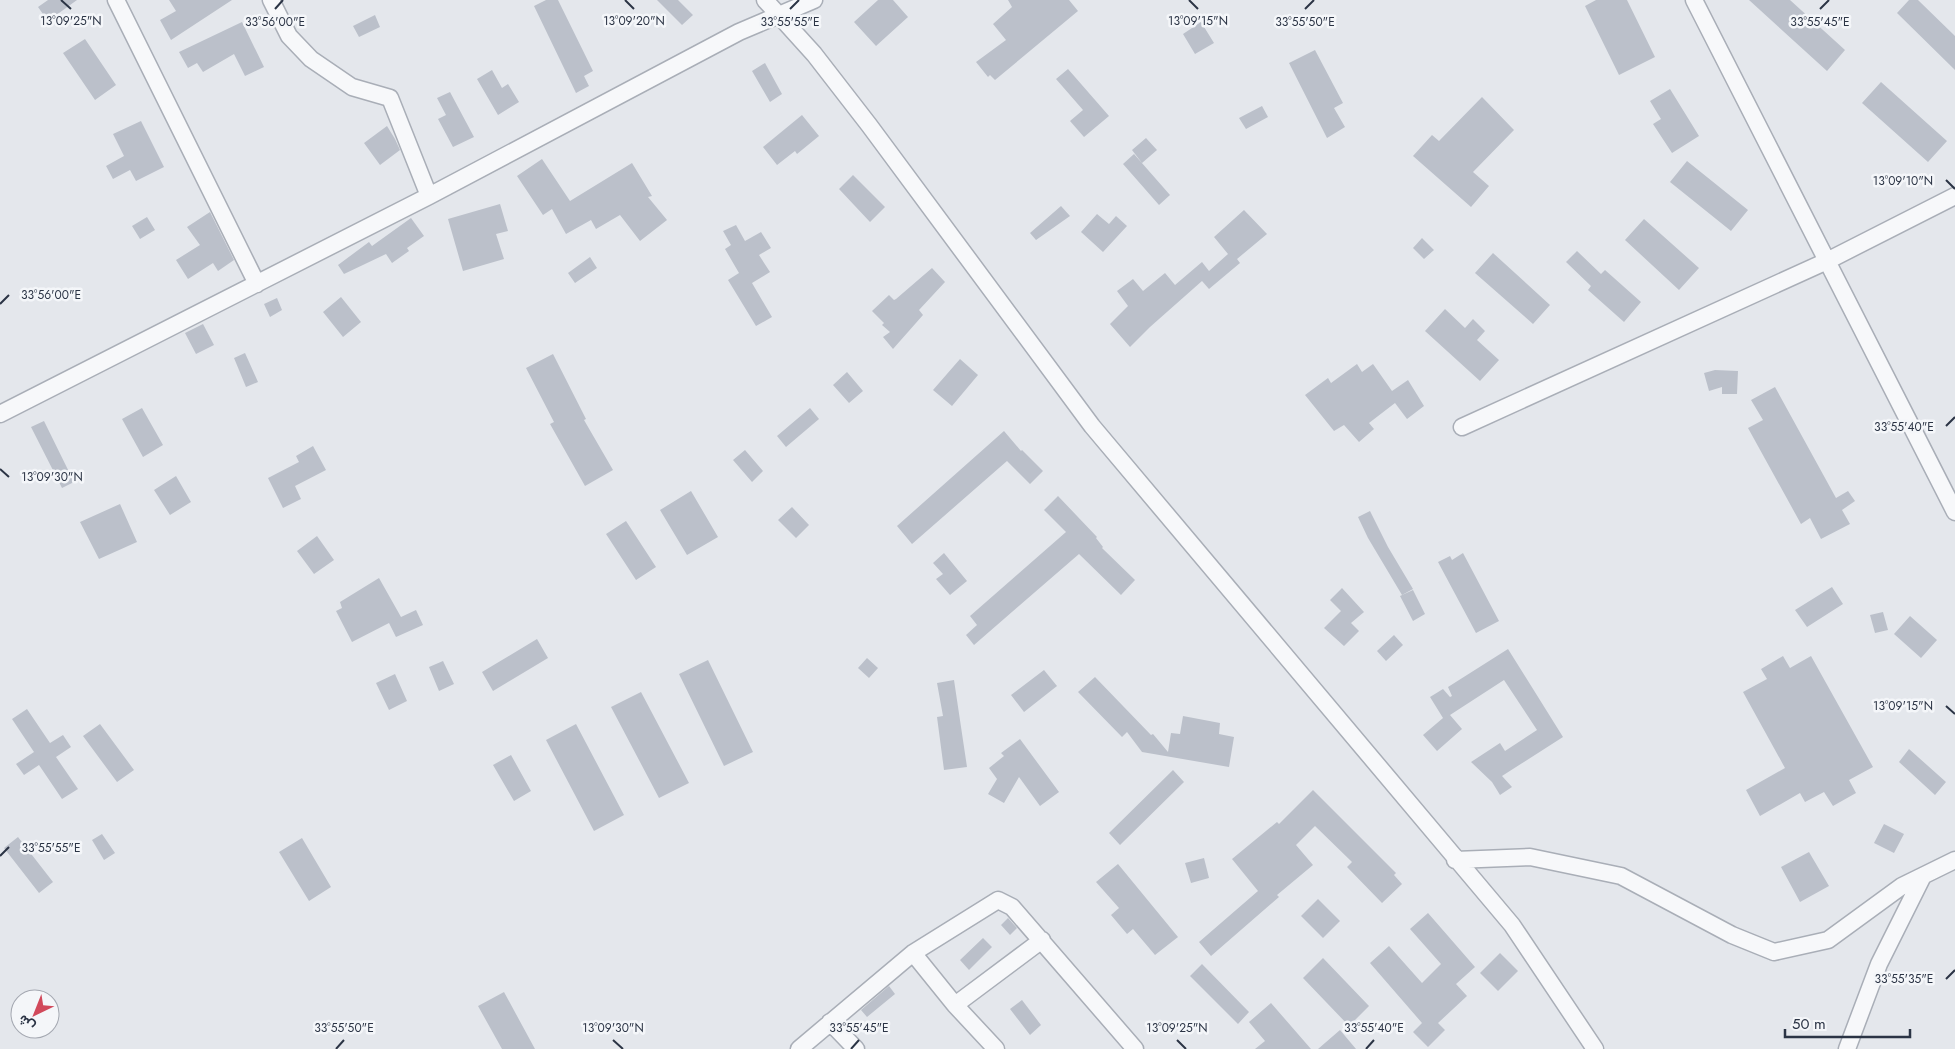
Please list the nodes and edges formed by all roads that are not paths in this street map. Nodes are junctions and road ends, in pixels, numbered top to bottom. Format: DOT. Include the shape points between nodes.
graph roads {
  1 [pos="116,0"];
  2 [pos="271,0"];
  3 [pos="764,0"];
  4 [pos="814,0"];
  5 [pos="1694,0"];
  6 [pos="779,16"];
  7 [pos="428,196"];
  8 [pos="1955,196"];
  9 [pos="1827,260"];
  10 [pos="257,284"];
  11 [pos="0,414"];
  12 [pos="1462,427"];
  13 [pos="1955,512"];
  14 [pos="1455,860"];
  15 [pos="1955,860"];
  16 [pos="1923,876"];
  17 [pos="1042,940"];
  18 [pos="913,953"];
  19 [pos="955,1005"];
  20 [pos="830,1022"];
  21 [pos="799,1049"];
  22 [pos="856,1049"];
  23 [pos="996,1049"];
  24 [pos="1135,1049"];
  25 [pos="1595,1049"];
  26 [pos="1848,1049"];
  1 -- 10 [label="street"];
  2 -- 7 [label="street" via="289,36 311,59 352,87 390,98"];
  3 -- 6 [label="street"];
  4 -- 6 [label="street"];
  5 -- 9 [label="street"];
  6 -- 7 [label="street" via="719,42"];
  6 -- 14 [label="street" via="814,54 869,125 1092,426"];
  7 -- 10 [label="street"];
  8 -- 9 [label="street"];
  9 -- 12 [label="street"];
  9 -- 13 [label="street"];
  10 -- 11 [label="street"];
  14 -- 16 [label="street" via="1530,857 1621,876 1732,935 1774,952 1828,940 1902,886"];
  14 -- 25 [label="street" via="1512,925"];
  15 -- 16 [label="street"];
  16 -- 26 [label="street" via="1879,964"];
  17 -- 18 [label="street" via="1012,907 998,900"];
  17 -- 19 [label="street"];
  17 -- 24 [label="street"];
  18 -- 19 [label="street"];
  18 -- 20 [label="street"];
  19 -- 23 [label="street"];
  20 -- 21 [label="street"];
  20 -- 22 [label="street"];
}
